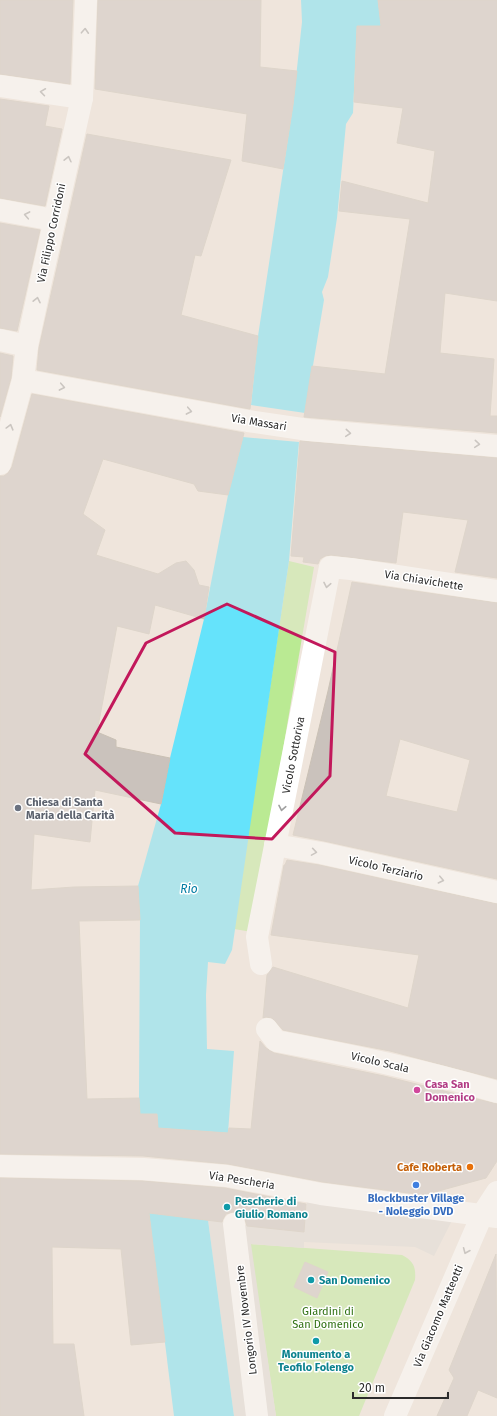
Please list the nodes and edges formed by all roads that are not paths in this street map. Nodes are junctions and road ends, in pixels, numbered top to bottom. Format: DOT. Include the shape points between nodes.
graph roads {
  1 [pos="86,0"];
  2 [pos="0,86"];
  3 [pos="82,98"];
  4 [pos="0,210"];
  5 [pos="54,220"];
  6 [pos="0,340"];
  7 [pos="27,346"];
  8 [pos="23,380"];
  9 [pos="497,446"];
  10 [pos="0,464"];
  11 [pos="351,569"];
  12 [pos="497,592"];
  13 [pos="275,846"];
  14 [pos="497,892"];
  15 [pos="261,964"];
  16 [pos="267,1029"];
  17 [pos="497,1092"];
  18 [pos="0,1166"];
  19 [pos="497,1192"];
  20 [pos="489,1216"];
  21 [pos="234,1224"];
  22 [pos="258,1416"];
  23 [pos="395,1416"];
  3 -- 1 [label="street, Via Filippo Corridoni, one-way"];
  3 -- 2 [label="street, one-way"];
  5 -- 3 [label="street, Via Filippo Corridoni, one-way"];
  5 -- 4 [label="street, one-way"];
  7 -- 5 [label="street, Via Filippo Corridoni, one-way"];
  6 -- 7 [label="street"];
  7 -- 8 [label="street, Via Filippo Corridoni"];
  8 -- 9 [label="street, Via Massari, one-way" via="309,430"];
  10 -- 8 [label="street, Via Filippo Corridoni, one-way"];
  11 -- 12 [label="street, Via Chiavichette"];
  11 -- 13 [label="street, Vicolo Sottoriva, one-way" via="330,567"];
  13 -- 14 [label="street, Vicolo Terziario, one-way" via="321,853"];
  13 -- 15 [label="street, Vicolo Sottoriva" via="256,937"];
  16 -- 17 [label="street, Vicolo Scala" via="276,1041 447,1077"];
  18 -- 20 [label="street, Via Pescheria" via="143,1169 227,1176 321,1194"];
  19 -- 20 [label="street, Via Giacomo Matteotti"];
  20 -- 23 [label="street, Via Giacomo Matteotti, one-way"];
  21 -- 22 [label="street, Longorio IV Novembre"];
}
